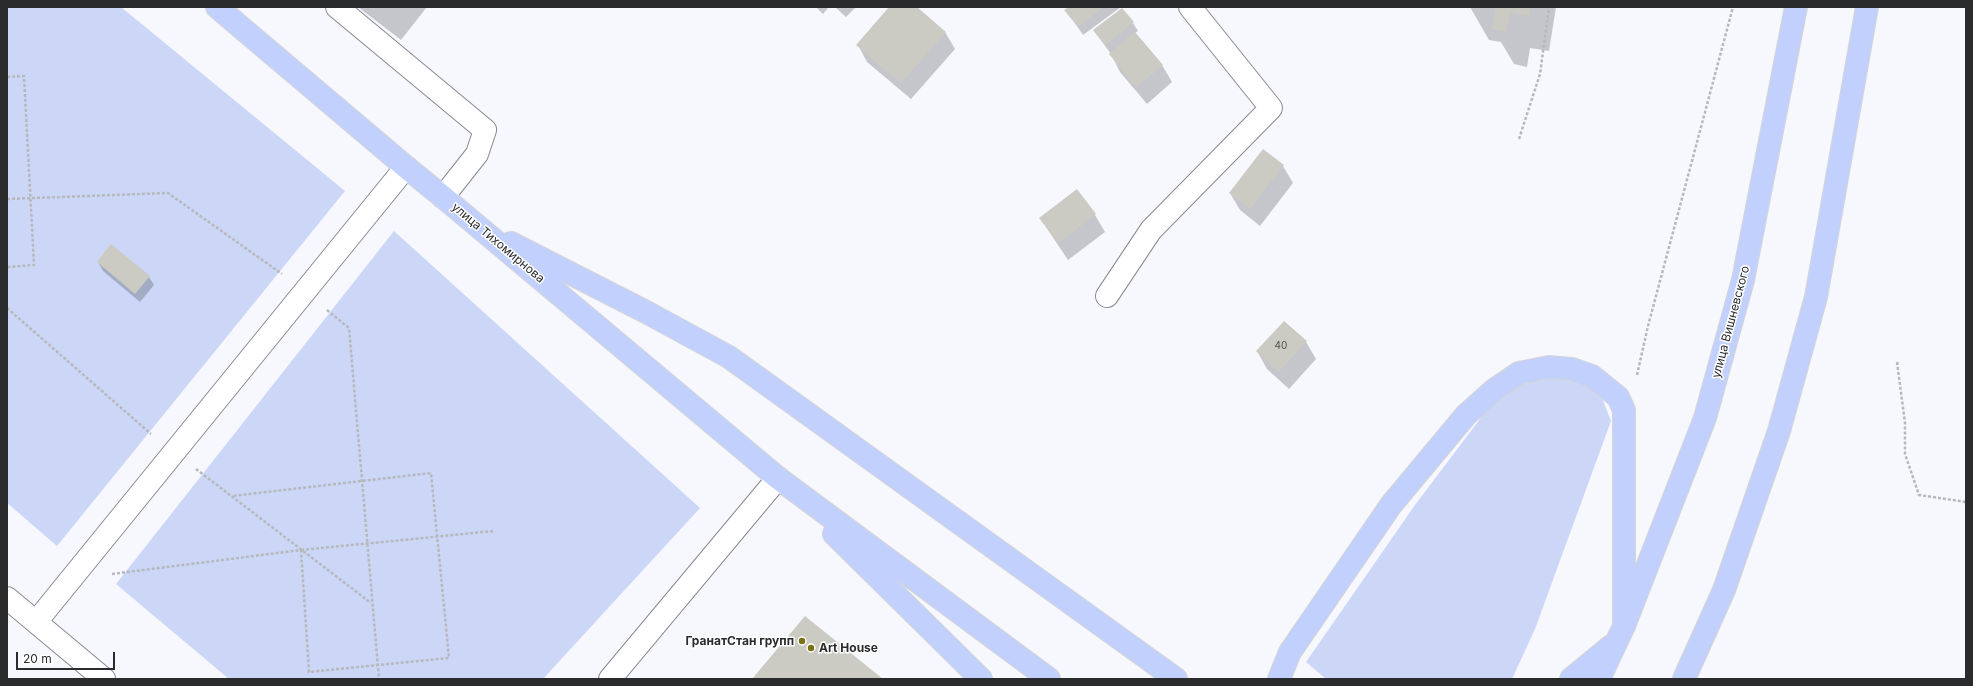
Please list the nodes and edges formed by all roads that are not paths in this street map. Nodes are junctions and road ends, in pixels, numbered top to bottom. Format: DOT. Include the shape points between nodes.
graph roads {
  1 [pos="217,7"];
  2 [pos="337,7"];
  3 [pos="1190,7"];
  4 [pos="1796,7"];
  5 [pos="1867,7"];
  6 [pos="406,167"];
  7 [pos="443,197"];
  8 [pos="477,225"];
  9 [pos="1107,296"];
  10 [pos="778,478"];
  11 [pos="7,598"];
  12 [pos="36,622"];
  13 [pos="1620,634"];
  14 [pos="104,679"];
  15 [pos="610,679"];
  16 [pos="981,679"];
  17 [pos="1049,679"];
  18 [pos="1176,679"];
  19 [pos="1279,679"];
  20 [pos="1572,679"];
  21 [pos="1599,679"];
  22 [pos="1684,679"];
  1 -- 6 [label="main road, улица Тихомирнова"];
  2 -- 7 [label="street" via="485,130 477,154"];
  3 -- 9 [label="street" via="1270,108 1151,230"];
  4 -- 13 [label="main road, улица Вишневского" via="1743,280 1705,418"];
  5 -- 22 [label="main road" via="1816,297 1779,431 1724,590"];
  6 -- 7 [label="main road, улица Тихомирнова"];
  6 -- 12 [label="street"];
  7 -- 8 [label="main road, улица Тихомирнова"];
  8 -- 10 [label="main road, улица Тихомирнова"];
  8 -- 18 [label="main road" via="729,357"];
  10 -- 15 [label="street"];
  10 -- 16 [label="main road"];
  10 -- 17 [label="main road"];
  11 -- 12 [label="street"];
  12 -- 14 [label="street"];
  13 -- 19 [label="main road" via="1624,410 1618,397 1592,376 1572,369 1549,367 1520,373 1494,390 1466,415 1391,505 1290,652"];
  13 -- 20 [label="main road"];
  13 -- 21 [label="main road, улица Вишневского"];
}
